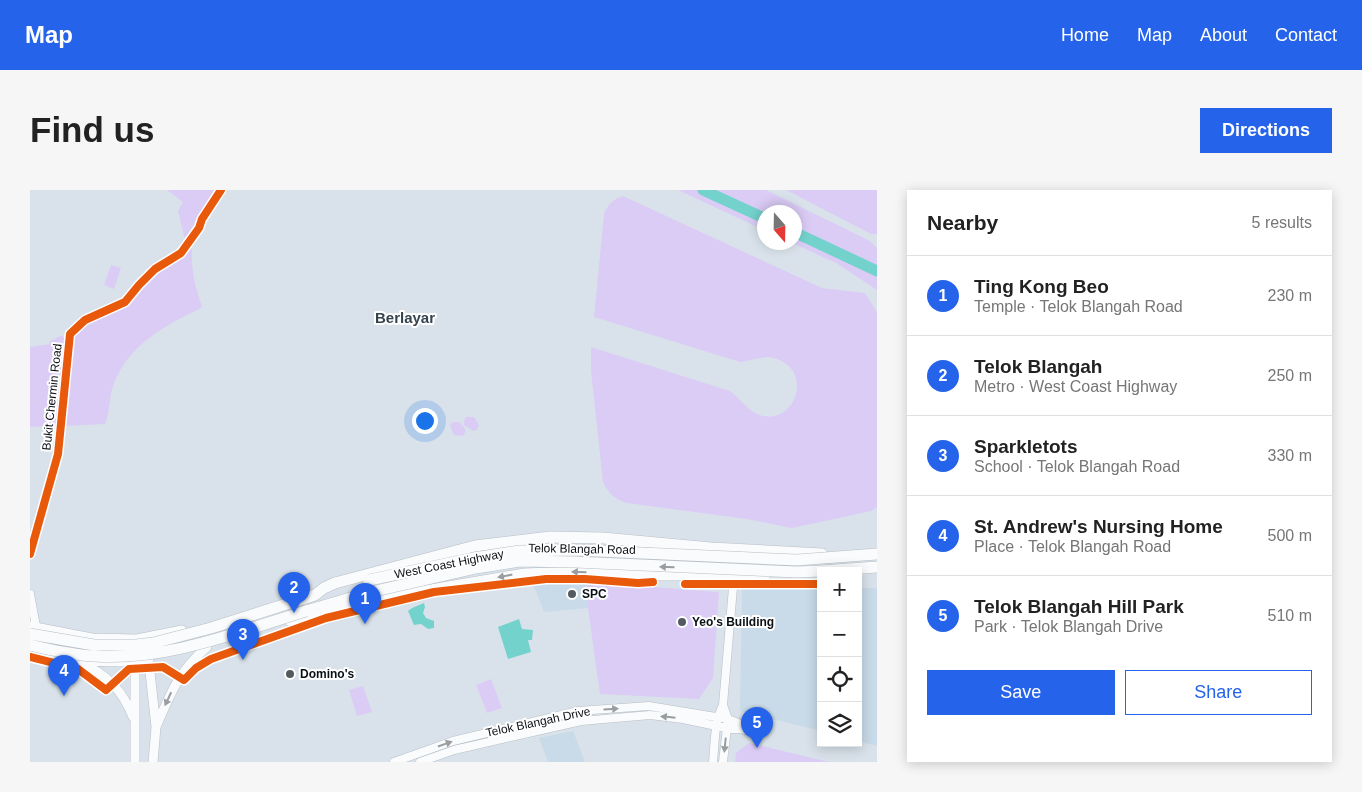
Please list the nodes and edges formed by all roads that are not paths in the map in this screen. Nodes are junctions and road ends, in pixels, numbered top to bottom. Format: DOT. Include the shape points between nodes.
graph roads {
  1 [pos="221,190"];
  2 [pos="877,549"];
  3 [pos="613,550"];
  4 [pos="30,554"];
  5 [pos="822,554"];
  6 [pos="877,554"];
  7 [pos="877,567"];
  8 [pos="862,568"];
  9 [pos="817,572"];
  10 [pos="817,572"];
  11 [pos="862,572"];
  12 [pos="877,572"];
  13 [pos="614,573"];
  14 [pos="734,576"];
  15 [pos="30,594"];
  16 [pos="315,595"];
  17 [pos="250,610"];
  18 [pos="261,628"];
  19 [pos="32,629"];
  20 [pos="147,638"];
  21 [pos="137,640"];
  22 [pos="30,645"];
  23 [pos="207,647"];
  24 [pos="30,652"];
  25 [pos="47,656"];
  26 [pos="149,659"];
  27 [pos="74,660"];
  28 [pos="135,661"];
  29 [pos="723,705"];
  30 [pos="718,716"];
  31 [pos="134,719"];
  32 [pos="728,719"];
  33 [pos="716,726"];
  34 [pos="156,727"];
  35 [pos="727,728"];
  36 [pos="135,762"];
  37 [pos="153,762"];
  38 [pos="394,762"];
  39 [pos="420,762"];
  40 [pos="714,762"];
  41 [pos="723,762"];
  1 -- 4 [label="street, Bukit Chermin Road" via="181,253 155,269 125,302 85,320 70,334 58,454"];
  2 -- 5 [label="main road, Telok Blangah Road"];
  3 -- 5 [label="main road, Telok Blangah Road"];
  3 -- 13 [label="main road" via="611,566"];
  3 -- 17 [label="main road, Telok Blangah Road" via="520,548 445,559 339,584"];
  5 -- 16 [label="highway, bridge" via="550,537 443,553 335,583"];
  6 -- 16 [label="highway, West Coast Highway, bridge" via="797,560 575,550 519,551 370,580"];
  7 -- 8 [label="highway, West Coast Highway"];
  9 -- 14 [label="main road, Telok Blangah Road"];
  10 -- 22 [label="highway, West Coast Highway, one-way, bridge" via="520,562 476,568 371,592 192,645 152,653 94,656"];
  11 -- 12 [label="main road"];
  13 -- 14 [label="main road, Telok Blangah Road"];
  13 -- 18 [label="main road, Telok Blangah Road, one-way" via="524,573 419,591"];
  14 -- 29 [label="street"];
  15 -- 19 [label="street"];
  16 -- 19 [label="highway, West Coast Highway, bridge" via="153,643 94,646"];
  17 -- 18 [label="main road" via="251,622"];
  17 -- 20 [label="main road, Telok Blangah Road"];
  18 -- 23 [label="main road, Telok Blangah Road"];
  19 -- 21 [label="main road, Telok Blangah Road" via="92,638"];
  19 -- 25 [label="street"];
  20 -- 21 [label="main road, Telok Blangah Road"];
  20 -- 26 [label="main road"];
  21 -- 28 [label="main road"];
  23 -- 26 [label="main road, Telok Blangah Road"];
  23 -- 34 [label="main road, one-way" via="191,660 179,678"];
  24 -- 25 [label="main road, Telok Blangah Road"];
  25 -- 27 [label="main road, Telok Blangah Road"];
  26 -- 28 [label="main road, Telok Blangah Road"];
  26 -- 34 [label="main road"];
  27 -- 28 [label="main road, Telok Blangah Road"];
  27 -- 31 [label="main road" via="113,683 127,702"];
  28 -- 31 [label="main road"];
  29 -- 30 [label="street"];
  29 -- 32 [label="street"];
  30 -- 32 [label="street, Telok Blangah Drive"];
  30 -- 33 [label="street"];
  38 -- 30 [label="street, Telok Blangah Drive, one-way" via="453,741 578,711 649,706"];
  31 -- 36 [label="main road"];
  32 -- 35 [label="street"];
  32 -- 35 [label="street, Telok Blangah Drive" via="743,729"];
  33 -- 35 [label="street, Telok Blangah Drive"];
  33 -- 39 [label="street, Telok Blangah Drive, one-way" via="650,715 581,721 454,750"];
  33 -- 40 [label="street"];
  34 -- 37 [label="main road"];
  35 -- 41 [label="street, one-way"];
}
